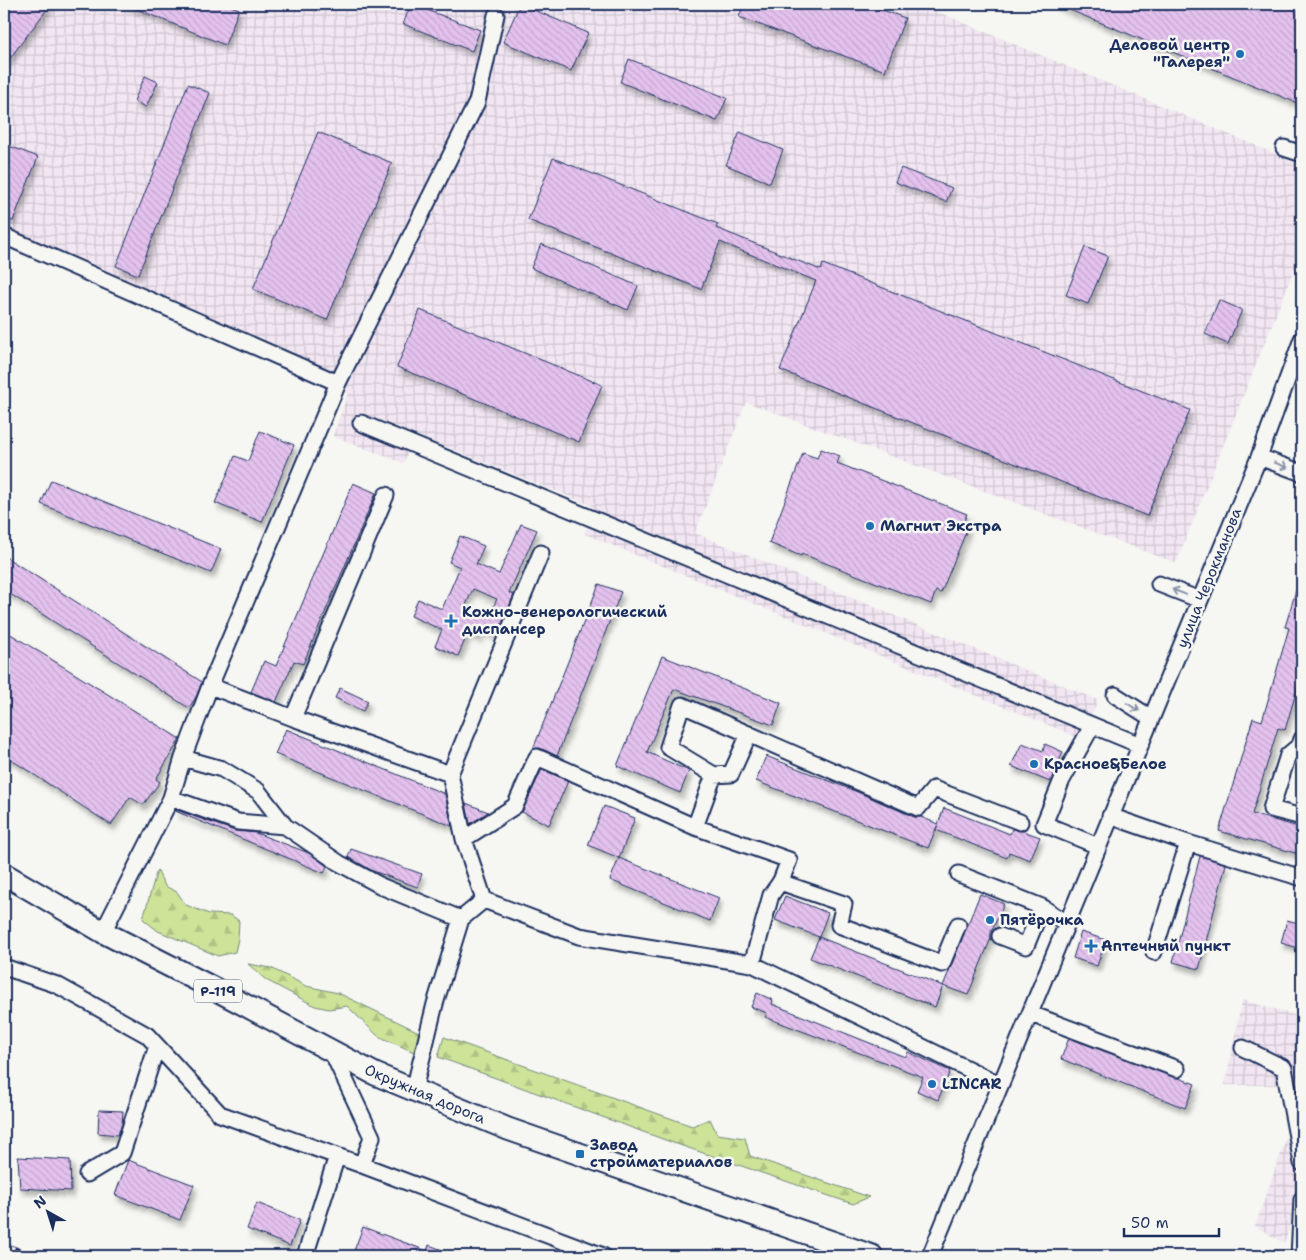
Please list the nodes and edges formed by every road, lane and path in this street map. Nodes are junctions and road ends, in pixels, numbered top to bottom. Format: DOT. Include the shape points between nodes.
graph roads {
  1 [pos="496,15"];
  2 [pos="1284,148"];
  3 [pos="1302,154"];
  4 [pos="4,236"];
  5 [pos="1302,339"];
  6 [pos="338,382"];
  7 [pos="360,423"];
  8 [pos="1259,457"];
  9 [pos="1302,474"];
  10 [pos="386,496"];
  11 [pos="541,553"];
  12 [pos="1159,584"];
  13 [pos="1200,600"];
  14 [pos="210,686"];
  15 [pos="1115,695"];
  16 [pos="293,718"];
  17 [pos="1151,718"];
  18 [pos="1092,726"];
  19 [pos="749,734"];
  20 [pos="1302,739"];
  21 [pos="1140,745"];
  22 [pos="183,758"];
  23 [pos="450,774"];
  24 [pos="714,776"];
  25 [pos="171,798"];
  26 [pos="1110,816"];
  27 [pos="1302,817"];
  28 [pos="1020,822"];
  29 [pos="285,826"];
  30 [pos="695,827"];
  31 [pos="464,839"];
  32 [pos="1188,843"];
  33 [pos="1098,846"];
  34 [pos="4,874"];
  35 [pos="959,874"];
  36 [pos="1302,878"];
  37 [pos="780,882"];
  38 [pos="484,900"];
  39 [pos="1042,907"];
  40 [pos="461,919"];
  41 [pos="1066,923"];
  42 [pos="958,924"];
  43 [pos="102,932"];
  44 [pos="1000,936"];
  45 [pos="1154,952"];
  46 [pos="752,964"];
  47 [pos="4,967"];
  48 [pos="1031,1014"];
  49 [pos="157,1046"];
  50 [pos="1243,1048"];
  51 [pos="332,1052"];
  52 [pos="1177,1069"];
  53 [pos="1000,1084"];
  54 [pos="414,1090"];
  55 [pos="337,1156"];
  56 [pos="1302,1163"];
  57 [pos="362,1165"];
  58 [pos="87,1174"];
  59 [pos="1302,1199"];
  60 [pos="305,1256"];
  61 [pos="603,1256"];
  62 [pos="872,1256"];
  63 [pos="930,1256"];
  64 [pos="1299,1256"];
  1 -- 6 [label="street" via="477,102"];
  2 -- 3 [label="street"];
  4 -- 6 [label="street"];
  5 -- 8 [label="street, улица Черокманова"];
  6 -- 14 [label="street"];
  7 -- 18 [label="street"];
  8 -- 9 [label="street, one-way"];
  8 -- 13 [label="street, улица Черокманова"];
  10 -- 16 [label="street"];
  11 -- 23 [label="street"];
  13 -- 12 [label="street, one-way"];
  13 -- 17 [label="street, улица Черокманова"];
  14 -- 16 [label="street"];
  14 -- 22 [label="street"];
  15 -- 17 [label="street, one-way"];
  16 -- 23 [label="street"];
  17 -- 21 [label="street, улица Черокманова"];
  18 -- 21 [label="street"];
  18 -- 33 [label="street" via="1062,780 1044,824"];
  19 -- 24 [label="street" via="731,774"];
  19 -- 24 [label="street" via="682,705 668,747"];
  19 -- 28 [label="street" via="918,808 934,789"];
  20 -- 27 [label="street" via="1288,755 1271,808"];
  21 -- 26 [label="street, улица Черокманова"];
  22 -- 25 [label="street"];
  22 -- 29 [label="street" via="222,769 258,791"];
  23 -- 31 [label="street"];
  24 -- 30 [label="street"];
  25 -- 29 [label="street" via="238,822"];
  25 -- 43 [label="street"];
  26 -- 32 [label="street"];
  26 -- 33 [label="street, улица Черокманова"];
  29 -- 40 [label="street" via="383,888"];
  30 -- 31 [label="street" via="537,757 515,806"];
  30 -- 37 [label="street" via="789,860"];
  31 -- 38 [label="street"];
  32 -- 36 [label="street"];
  32 -- 45 [label="street"];
  33 -- 41 [label="street, улица Черокманова"];
  34 -- 43 [label="highway, Окружная дорога / Р-119"];
  35 -- 39 [label="street"];
  37 -- 42 [label="street" via="844,904 839,925 942,964"];
  37 -- 46 [label="street" via="770,895"];
  38 -- 40 [label="street"];
  38 -- 46 [label="street" via="579,936"];
  39 -- 41 [label="street"];
  39 -- 44 [label="street" via="1026,946"];
  40 -- 54 [label="street" via="435,1004"];
  41 -- 48 [label="street, улица Черокманова"];
  43 -- 51 [label="highway, Окружная дорога / Р-119"];
  46 -- 53 [label="street"];
  47 -- 49 [label="street" via="57,984 147,1035"];
  48 -- 52 [label="street"];
  48 -- 53 [label="street, улица Черокманова"];
  49 -- 55 [label="street" via="220,1114"];
  49 -- 58 [label="street" via="122,1153"];
  50 -- 56 [label="street" via="1284,1068"];
  51 -- 54 [label="highway, Окружная дорога / Р-119"];
  51 -- 57 [label="street" via="372,1136"];
  53 -- 63 [label="street, улица Черокманова"];
  54 -- 62 [label="highway, Окружная дорога / Р-119" via="508,1129"];
  55 -- 57 [label="street"];
  55 -- 60 [label="street"];
  57 -- 61 [label="street"];
  59 -- 64 [label="street"];
}
